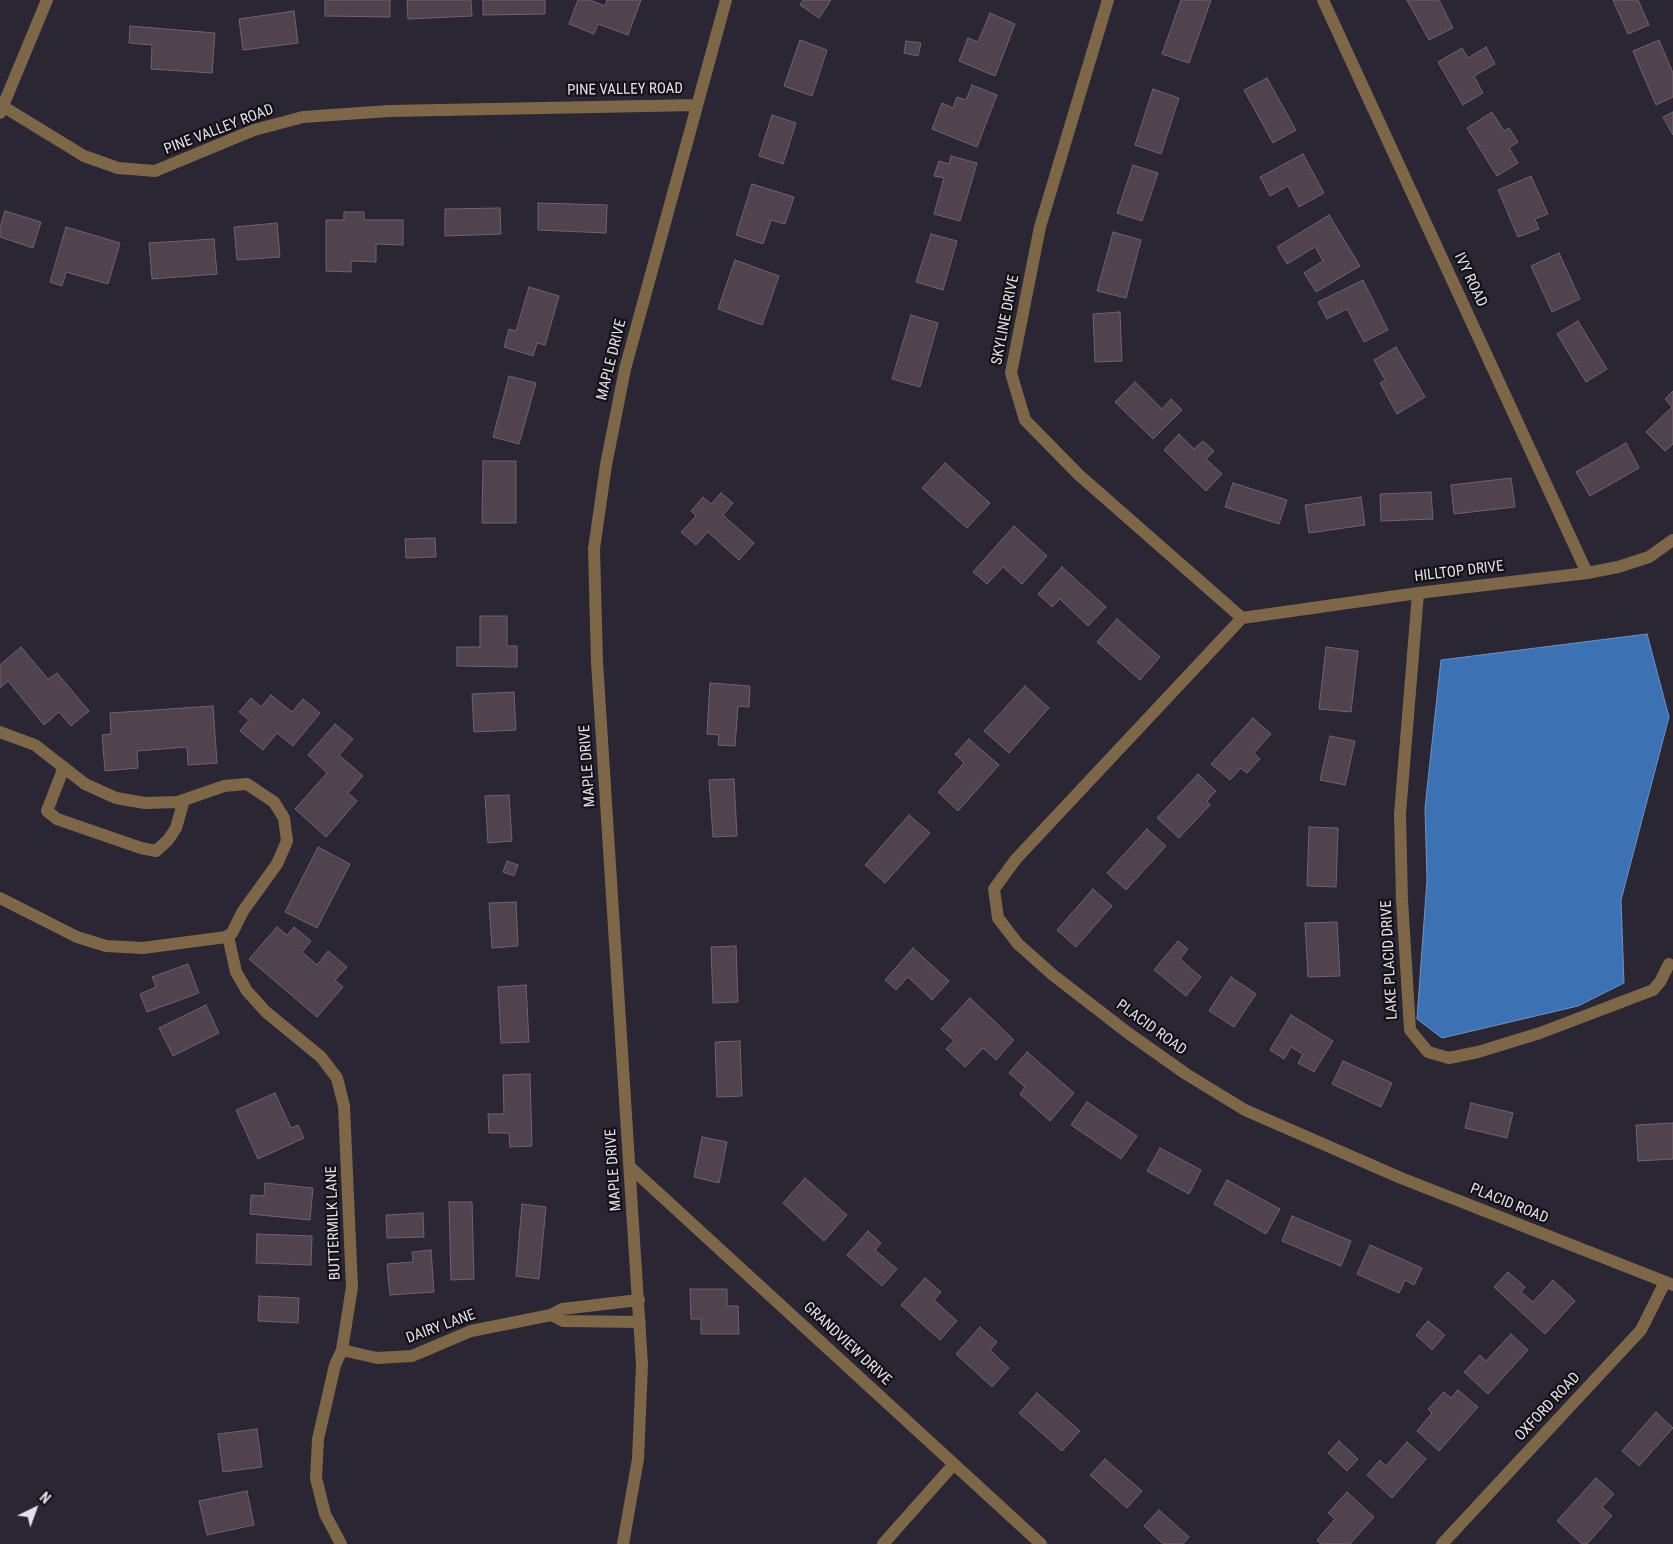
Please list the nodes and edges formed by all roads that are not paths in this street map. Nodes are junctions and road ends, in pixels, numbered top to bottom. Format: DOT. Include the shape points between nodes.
graph roads {
  1 [pos="48,0"];
  2 [pos="726,0"];
  3 [pos="1108,0"];
  4 [pos="1323,0"];
  5 [pos="697,105"];
  6 [pos="2,110"];
  7 [pos="1673,540"];
  8 [pos="1588,573"];
  9 [pos="1418,593"];
  10 [pos="1242,618"];
  11 [pos="0,732"];
  12 [pos="64,768"];
  13 [pos="184,800"];
  14 [pos="0,898"];
  15 [pos="228,936"];
  16 [pos="1669,964"];
  17 [pos="630,1167"];
  18 [pos="1669,1284"];
  19 [pos="639,1300"];
  20 [pos="591,1306"];
  21 [pos="551,1315"];
  22 [pos="591,1321"];
  23 [pos="640,1322"];
  24 [pos="342,1350"];
  25 [pos="954,1464"];
  26 [pos="341,1544"];
  27 [pos="623,1544"];
  28 [pos="884,1544"];
  29 [pos="1041,1544"];
  30 [pos="1442,1544"];
  1 -- 6 [label="street, PINE VALLEY ROAD"];
  2 -- 5 [label="street, MAPLE DRIVE"];
  3 -- 10 [label="street, SKYLINE DRIVE" via="1040,227 1011,373 1026,420 1079,475"];
  4 -- 8 [label="street, IVY ROAD"];
  5 -- 6 [label="street, PINE VALLEY ROAD" via="389,111 303,117 254,130 155,172 118,168 84,156"];
  5 -- 17 [label="street, MAPLE DRIVE" via="625,369 606,465 594,550 597,662"];
  7 -- 8 [label="street, HILLTOP DRIVE" via="1648,557"];
  8 -- 9 [label="street, HILLTOP DRIVE"];
  9 -- 10 [label="street, HILLTOP DRIVE"];
  9 -- 16 [label="street, LAKE PLACID DRIVE" via="1400,814 1410,1030 1428,1052 1448,1058 1478,1052 1540,1033 1653,990"];
  10 -- 18 [label="street, PLACID ROAD" via="1016,859 994,889 998,918 1018,944 1053,974 1136,1038 1245,1110 1401,1178"];
  11 -- 12 [label="street" via="34,745"];
  12 -- 13 [label="street" via="85,784 116,798 145,804"];
  12 -- 13 [label="street" via="47,811 56,819 140,848 156,851 168,840 176,828"];
  13 -- 15 [label="street" via="224,786 248,784 274,802 284,818 287,841 277,864"];
  14 -- 15 [label="street" via="77,937 106,946 143,948"];
  15 -- 24 [label="street, BUTTERMILK LANE" via="236,972 247,992 321,1057 337,1078 344,1106 352,1232 352,1287"];
  17 -- 19 [label="street, MAPLE DRIVE"];
  17 -- 25 [label="street, GRANDVIEW DRIVE"];
  18 -- 30 [label="street, OXFORD ROAD" via="1641,1330"];
  19 -- 20 [label="street"];
  19 -- 23 [label="street, MAPLE DRIVE"];
  20 -- 21 [label="street" via="562,1309"];
  20 -- 22 [label="street"];
  21 -- 22 [label="street" via="563,1321"];
  21 -- 24 [label="street, DAIRY LANE" via="471,1331 412,1356 377,1358"];
  22 -- 23 [label="street"];
  23 -- 27 [label="street, MAPLE DRIVE" via="642,1365 638,1459"];
  24 -- 26 [label="street, BUTTERMILK LANE" via="335,1365 318,1439 316,1478 325,1514"];
  25 -- 28 [label="street"];
  25 -- 29 [label="street, GRANDVIEW DRIVE"];
}
